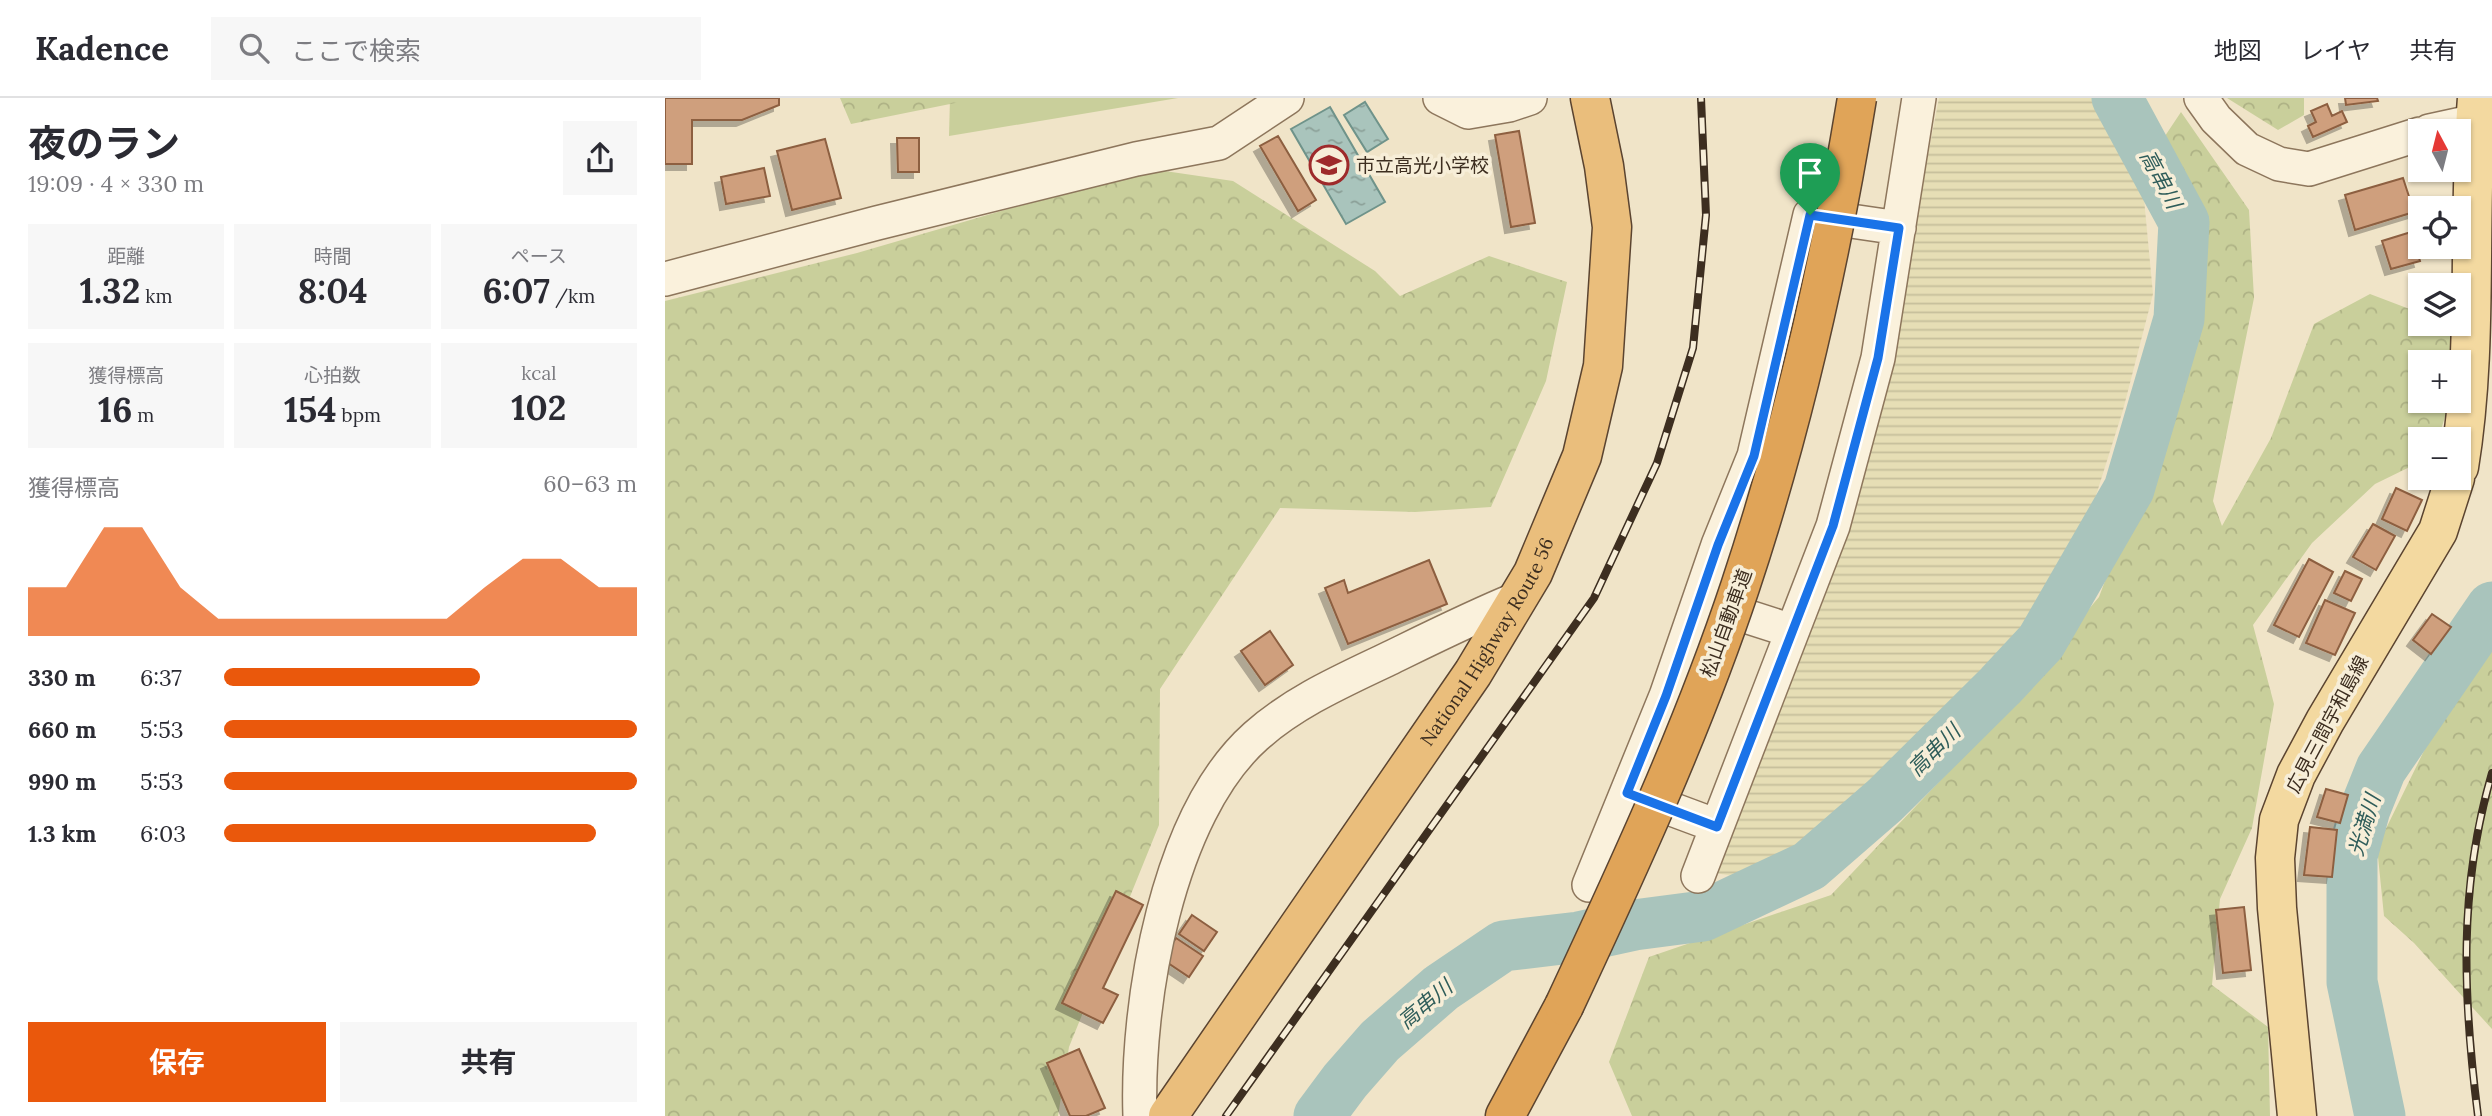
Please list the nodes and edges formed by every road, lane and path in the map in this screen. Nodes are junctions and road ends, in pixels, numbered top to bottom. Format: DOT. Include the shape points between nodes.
graph roads {
  1 [pos="1287,98"];
  2 [pos="1440,98"];
  3 [pos="1530,98"];
  4 [pos="1590,98"];
  5 [pos="1857,98"];
  6 [pos="1919,98"];
  7 [pos="2201,98"];
  8 [pos="1483,103"];
  9 [pos="2476,109"];
  10 [pos="2455,119"];
  11 [pos="2408,138"];
  12 [pos="1899,228"];
  13 [pos="665,279"];
  14 [pos="2465,427"];
  15 [pos="2451,490"];
  16 [pos="1517,599"];
  17 [pos="1700,601"];
  18 [pos="1792,631"];
  19 [pos="1627,793"];
  20 [pos="1717,827"];
  21 [pos="1698,876"];
  22 [pos="1589,885"];
  23 [pos="1140,1116"];
  24 [pos="1168,1116"];
  25 [pos="1505,1116"];
  26 [pos="2297,1116"];
  1 -- 13 [label="street" via="1219,143 1110,165"];
  2 -- 8 [label="street" via="1468,112"];
  3 -- 8 [label="street"];
  4 -- 16 [label="highway, National Highway Route 56" via="1612,227 1602,366 1582,456 1533,573"];
  5 -- 25 [label="highway, 松山自動車道, bridge" via="1809,341 1740,588 1646,828 1564,1006"];
  6 -- 12 [label="street"];
  7 -- 11 [label="street" via="2247,149 2279,164 2309,169"];
  9 -- 10 [label="street"];
  9 -- 14 [label="main road" via="2472,354"];
  12 -- 17 [label="street" via="1810,215 1754,456"];
  12 -- 18 [label="street" via="1875,371 1833,526"];
  15 -- 26 [label="main road, 広見三間宇和島線" via="2438,531 2319,732 2279,820 2277,908"];
  16 -- 23 [label="street" via="1298,705 1255,737 1221,775 1190,830 1153,950 1139,1078"];
  16 -- 24 [label="highway, National Highway Route 56" via="1473,673"];
  17 -- 18 [label="street"];
  17 -- 19 [label="street"];
  18 -- 20 [label="street"];
  19 -- 20 [label="street"];
  19 -- 22 [label="street"];
  20 -- 21 [label="street"];
}
